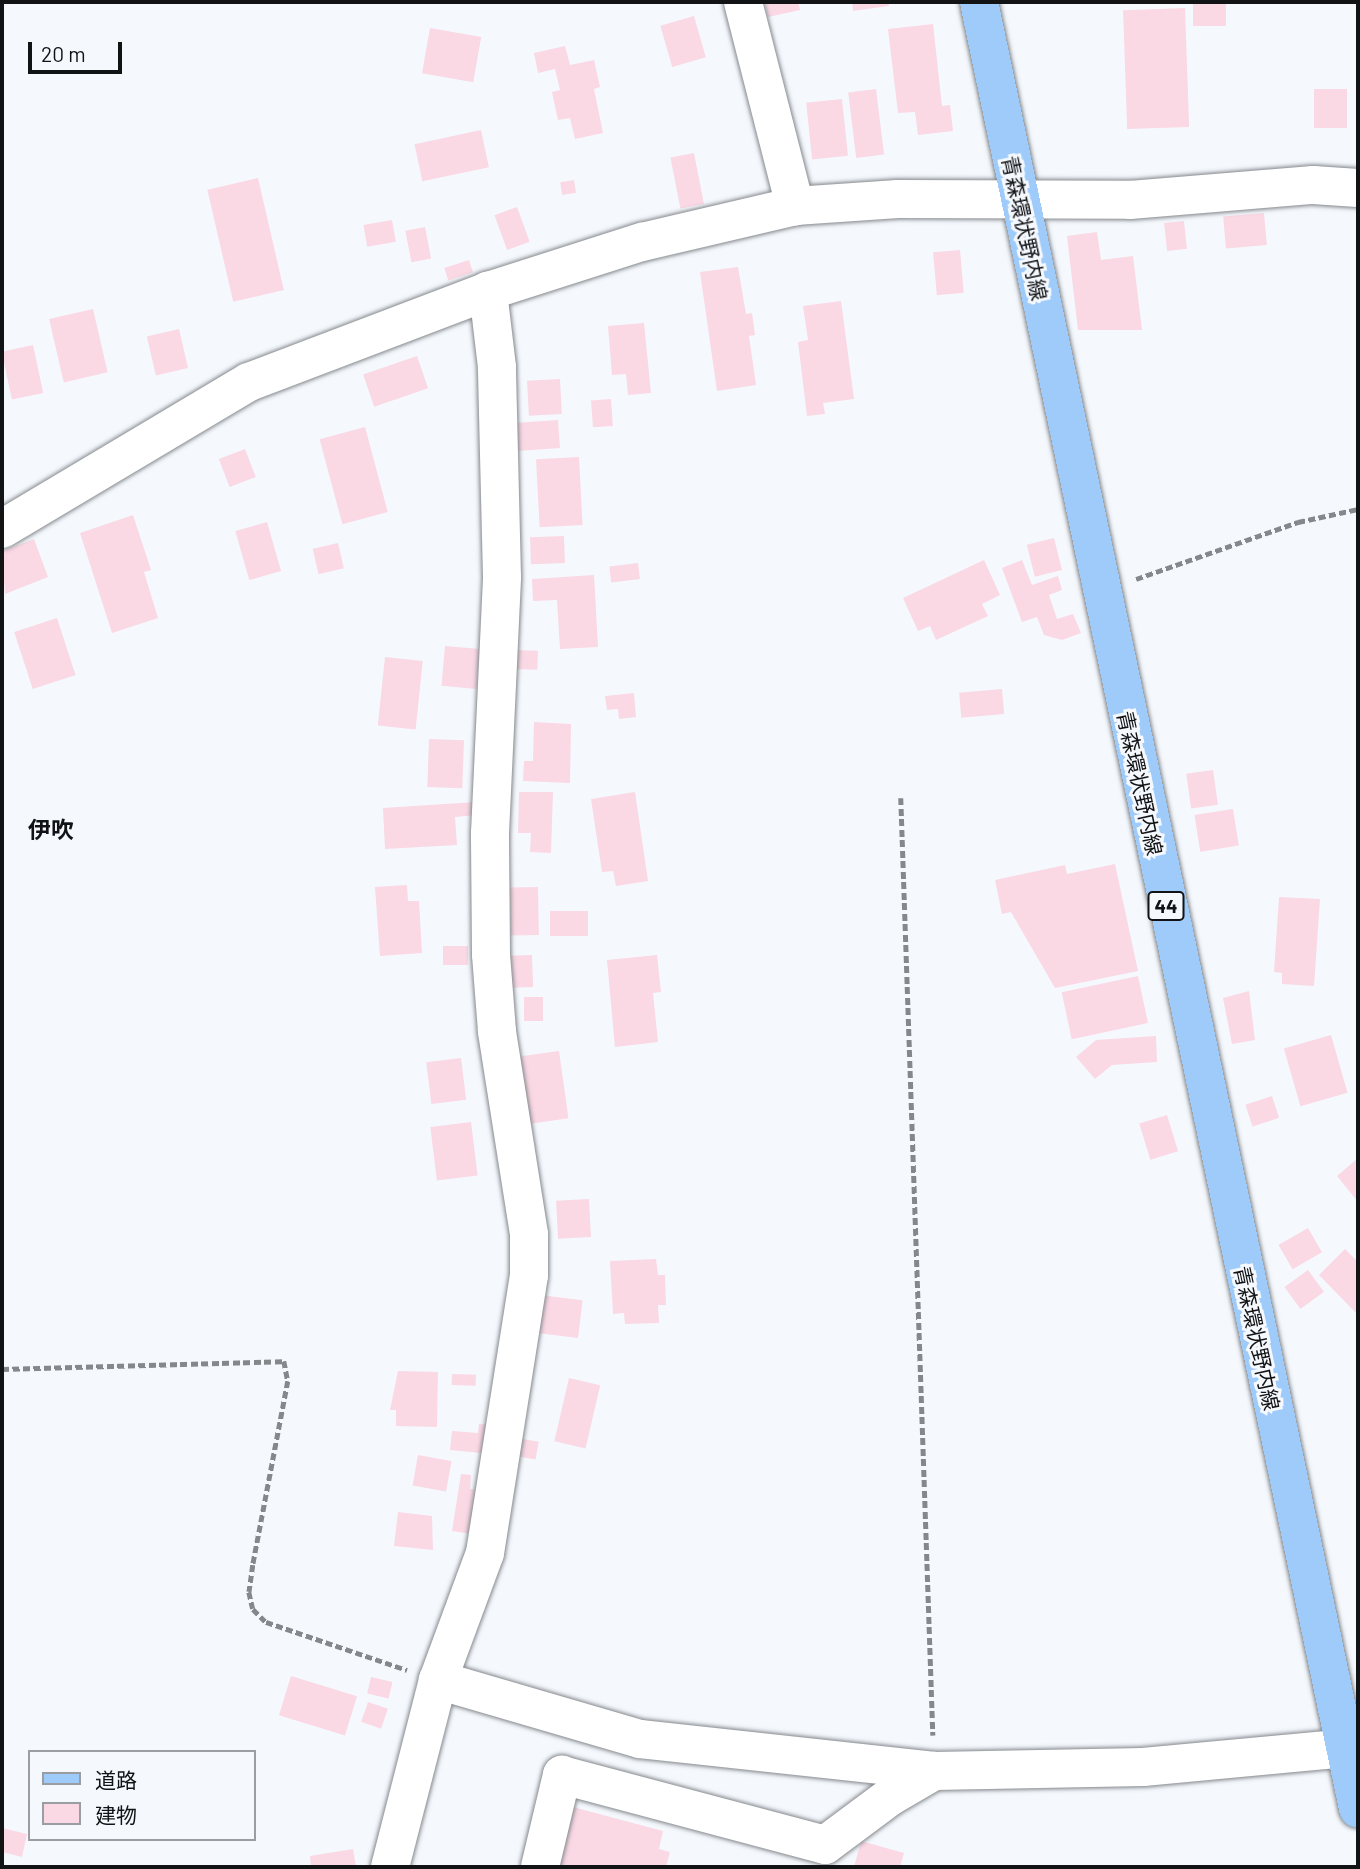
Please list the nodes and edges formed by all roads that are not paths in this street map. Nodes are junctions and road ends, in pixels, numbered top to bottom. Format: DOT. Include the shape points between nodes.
graph roads {
  1 [pos="743,2"];
  2 [pos="979,2"];
  3 [pos="1358,188"];
  4 [pos="1019,199"];
  5 [pos="795,206"];
  6 [pos="488,290"];
  7 [pos="2,529"];
  8 [pos="438,1680"];
  9 [pos="1346,1748"];
  10 [pos="934,1771"];
  11 [pos="1358,1809"];
  12 [pos="822,1856"];
  13 [pos="390,1867"];
  14 [pos="540,1867"];
  1 -- 5 [label="street"];
  2 -- 4 [label="main road, 青森環状野内線 / 44"];
  3 -- 4 [label="street" via="1313,185 1130,200"];
  4 -- 5 [label="street" via="898,199"];
  4 -- 9 [label="main road, 青森環状野内線 / 44"];
  5 -- 6 [label="street" via="642,242"];
  6 -- 7 [label="street" via="249,382"];
  6 -- 8 [label="street" via="497,367 502,577 491,833 491,954 497,1031 529,1234 529,1275 485,1553"];
  8 -- 10 [label="street" via="640,1739"];
  8 -- 13 [label="street"];
  9 -- 10 [label="street" via="1143,1767"];
  9 -- 11 [label="main road, 青森環状野内線 / 44"];
  10 -- 12 [label="street" via="891,1796"];
  12 -- 14 [label="street" via="562,1774"];
}
